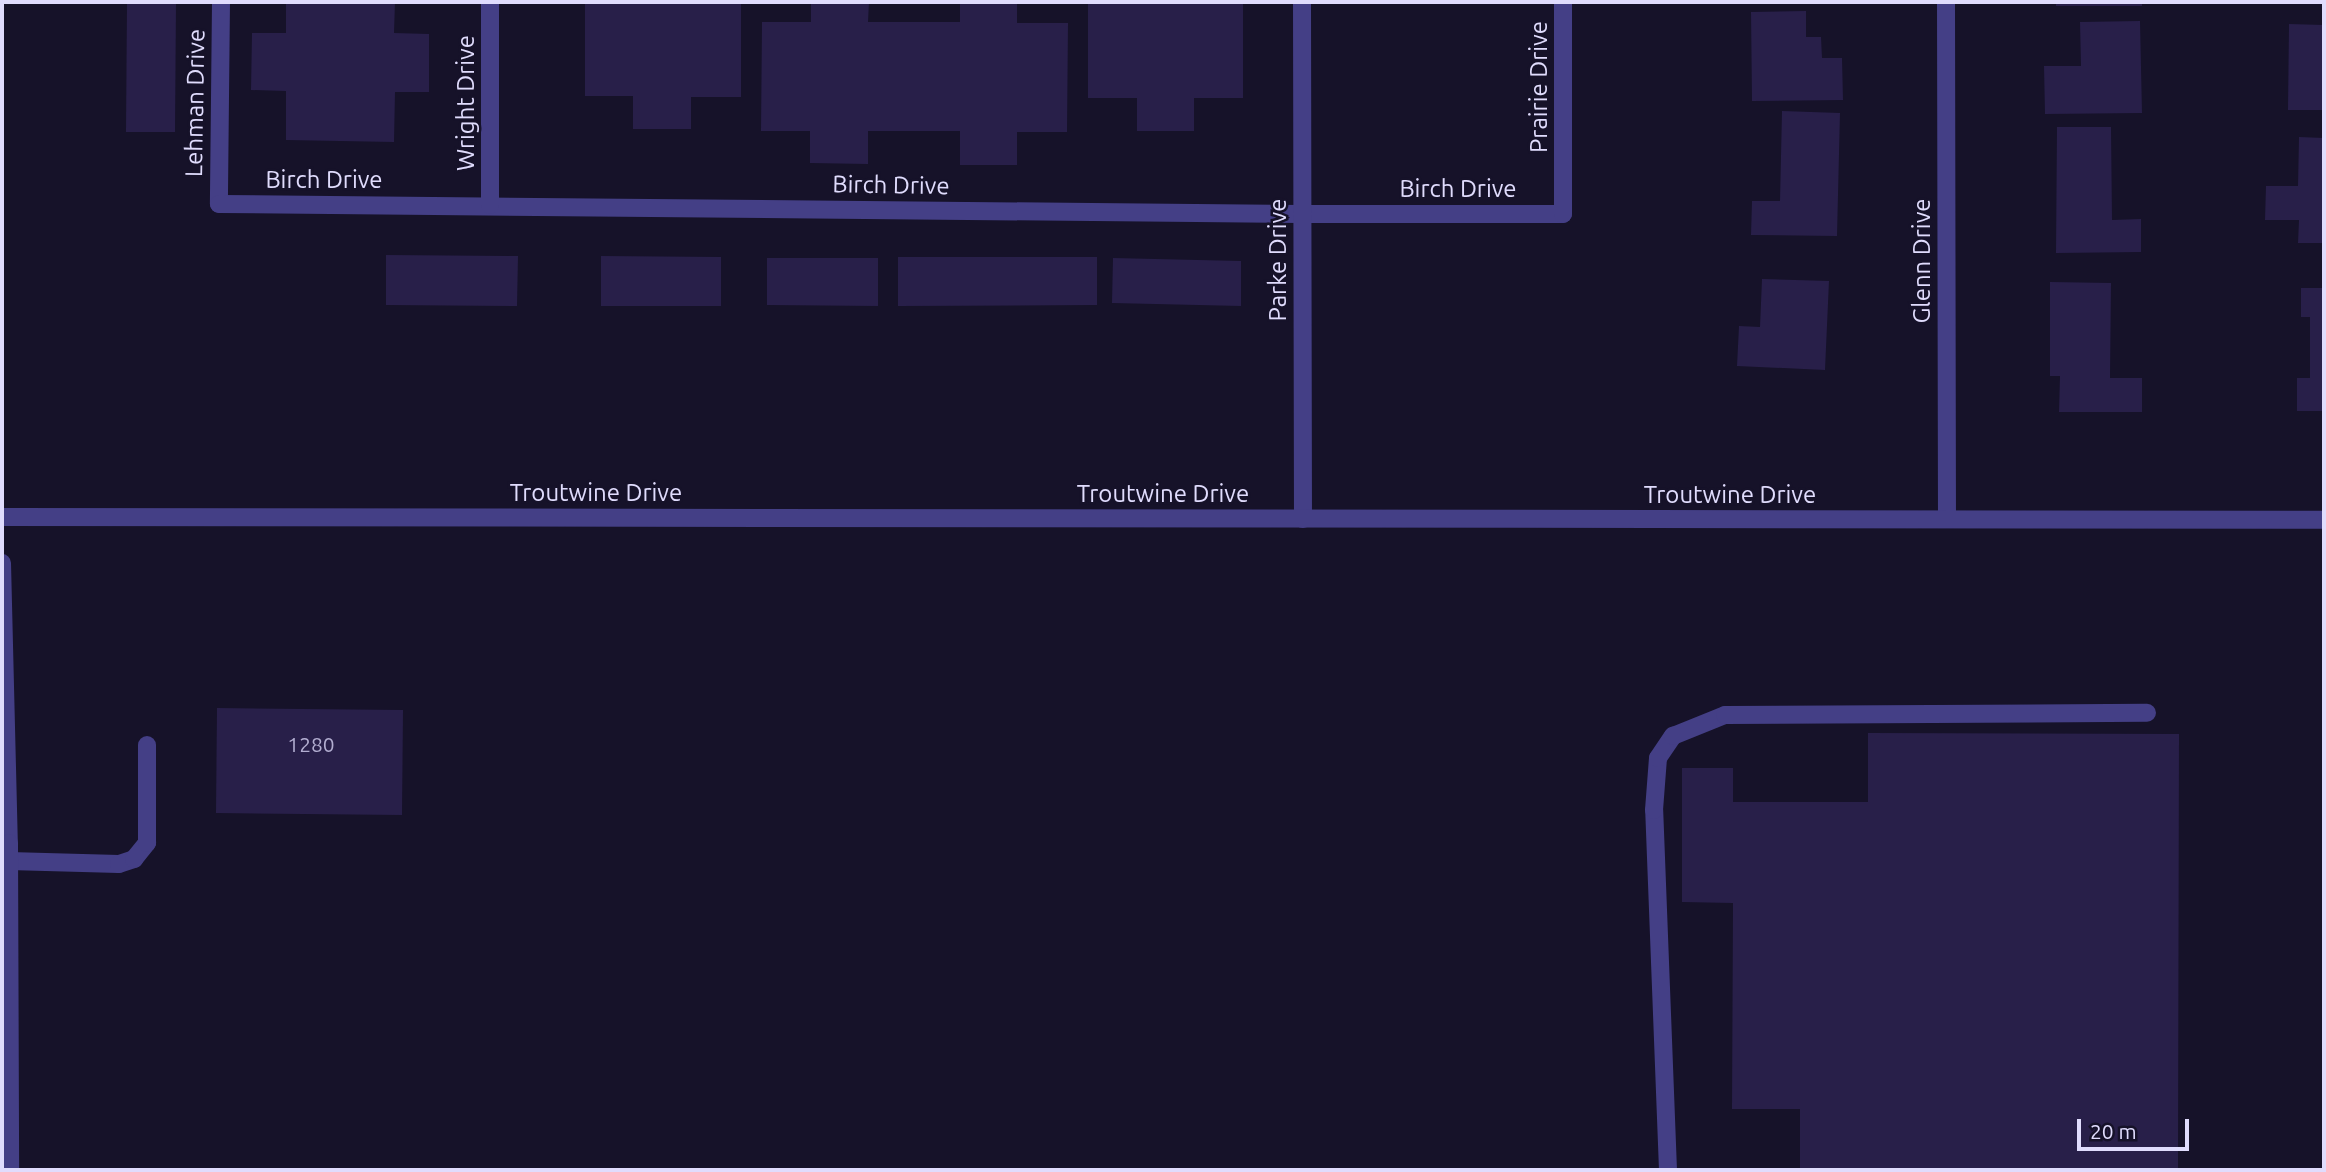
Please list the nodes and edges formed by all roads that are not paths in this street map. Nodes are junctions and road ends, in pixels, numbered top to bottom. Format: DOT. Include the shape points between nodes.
graph roads {
  1 [pos="221,2"];
  2 [pos="490,2"];
  3 [pos="1302,2"];
  4 [pos="1563,2"];
  5 [pos="1946,2"];
  6 [pos="219,204"];
  7 [pos="490,205"];
  8 [pos="1303,214"];
  9 [pos="1563,214"];
  10 [pos="2,517"];
  11 [pos="1303,519"];
  12 [pos="1947,519"];
  13 [pos="2324,520"];
  14 [pos="2,563"];
  15 [pos="2147,713"];
  16 [pos="147,746"];
  17 [pos="7,849"];
  18 [pos="10,1170"];
  19 [pos="1668,1170"];
  1 -- 6 [label="street, Lehman Drive"];
  2 -- 7 [label="street, Wright Drive"];
  3 -- 8 [label="street, Parke Drive"];
  4 -- 9 [label="street, Prairie Drive"];
  5 -- 12 [label="street, Glenn Drive"];
  6 -- 7 [label="street, Birch Drive"];
  7 -- 8 [label="street, Birch Drive"];
  8 -- 9 [label="street, Birch Drive"];
  8 -- 11 [label="street, Parke Drive"];
  10 -- 11 [label="street, Troutwine Drive"];
  11 -- 12 [label="street, Troutwine Drive"];
  12 -- 13 [label="street, Troutwine Drive"];
  14 -- 17 [label="street"];
  15 -- 19 [label="street" via="1725,715 1673,736 1658,758 1654,810"];
  16 -- 17 [label="street" via="147,843 134,859 119,864"];
  17 -- 18 [label="street"];
}
